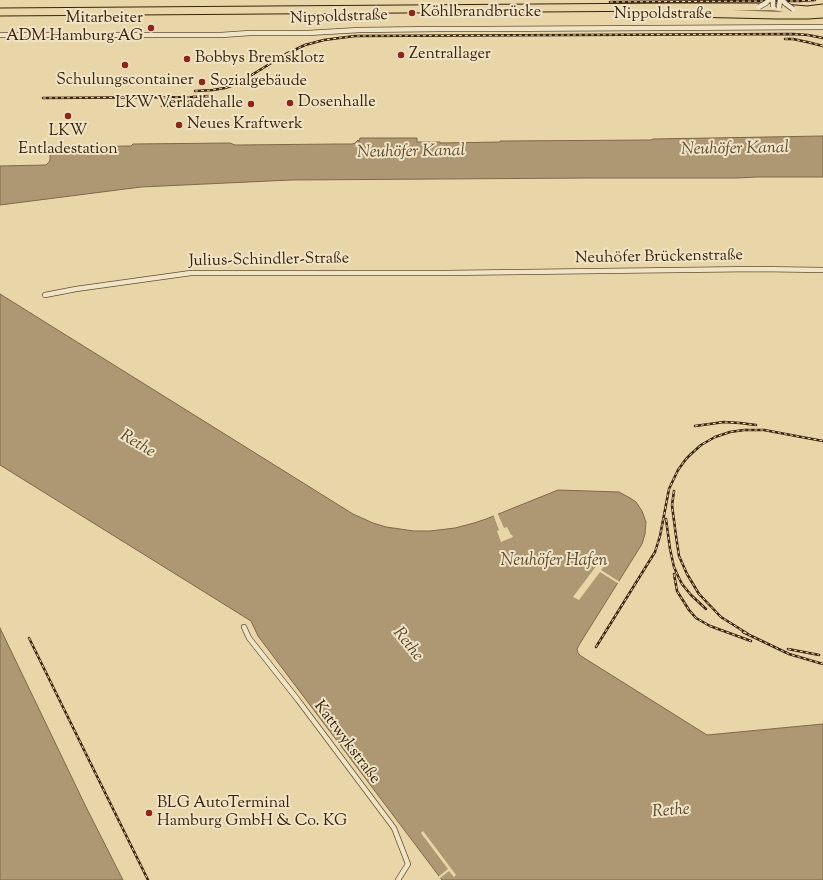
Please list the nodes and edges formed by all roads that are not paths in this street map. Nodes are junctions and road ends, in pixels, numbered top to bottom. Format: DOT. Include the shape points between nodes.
graph roads {
  1 [pos="769,0"];
  2 [pos="778,3"];
  3 [pos="760,7"];
  4 [pos="823,8"];
  5 [pos="0,12"];
  6 [pos="823,14"];
  7 [pos="776,15"];
  8 [pos="0,16"];
  9 [pos="823,27"];
  10 [pos="0,36"];
  11 [pos="823,270"];
  12 [pos="495,272"];
  13 [pos="45,295"];
  14 [pos="244,627"];
  15 [pos="398,880"];
  1 -- 3 [label="street, bridge"];
  2 -- 3 [label="main road, bridge"];
  2 -- 4 [label="main road, bridge" via="793,9"];
  2 -- 7 [label="street"];
  3 -- 5 [label="main road"];
  6 -- 7 [label="main road"];
  7 -- 8 [label="main road" via="618,12"];
  9 -- 10 [label="street, Nippoldstraße" via="406,29 308,34"];
  11 -- 12 [label="street, Neuhöfer Brückenstraße"];
  12 -- 13 [label="street, Julius-Schindler-Straße" via="191,273"];
  14 -- 15 [label="street, Kattwykstraße" via="249,638 394,828 408,864"];
}
